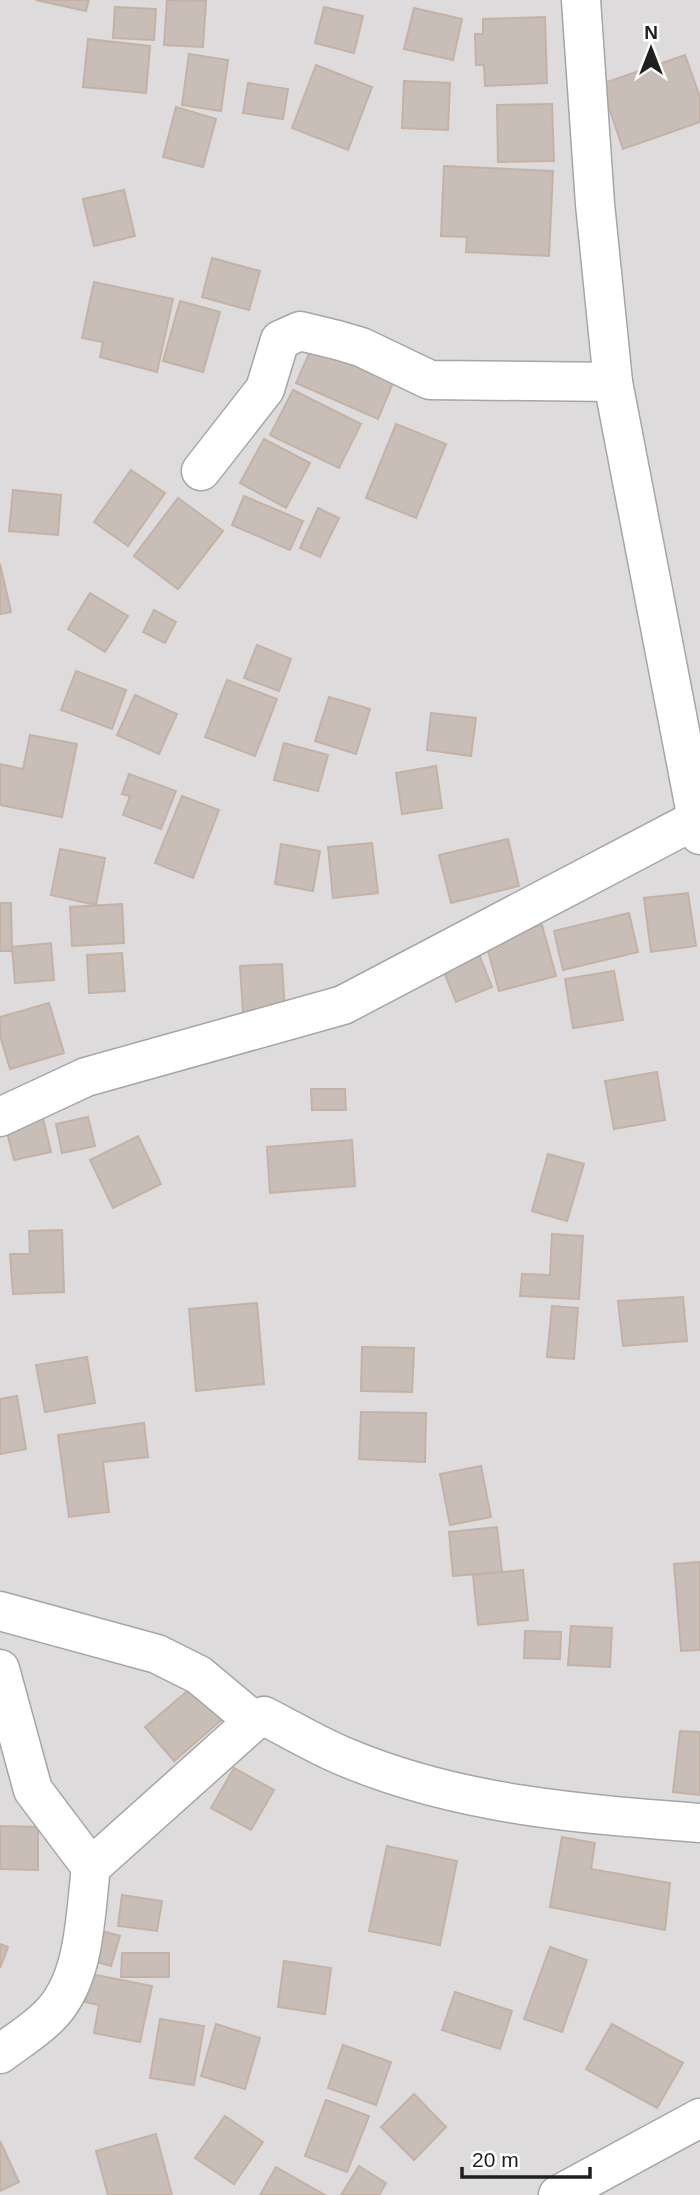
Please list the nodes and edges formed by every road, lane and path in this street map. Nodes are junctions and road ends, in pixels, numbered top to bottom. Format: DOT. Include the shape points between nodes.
graph roads {
  1 [pos="580,0"];
  2 [pos="613,382"];
  3 [pos="201,471"];
  4 [pos="698,827"];
  5 [pos="0,1117"];
  6 [pos="0,1611"];
  7 [pos="0,1669"];
  8 [pos="254,1721"];
  9 [pos="700,1823"];
  10 [pos="91,1867"];
  11 [pos="0,2054"];
  12 [pos="700,2118"];
  13 [pos="558,2195"];
  1 -- 2 [label="street" via="594,204"];
  2 -- 3 [label="street" via="430,380 360,347 300,331 280,340 265,389"];
  2 -- 4 [label="street"];
  4 -- 5 [label="street" via="343,1005 86,1077"];
  6 -- 8 [label="street" via="157,1654 200,1675"];
  7 -- 10 [label="street" via="33,1790"];
  8 -- 9 [label="street" via="264,1716 350,1759 469,1797 562,1813"];
  8 -- 10 [label="street"];
  10 -- 11 [label="street" via="72,1982 49,2017"];
  12 -- 13 [label="street"];
}
